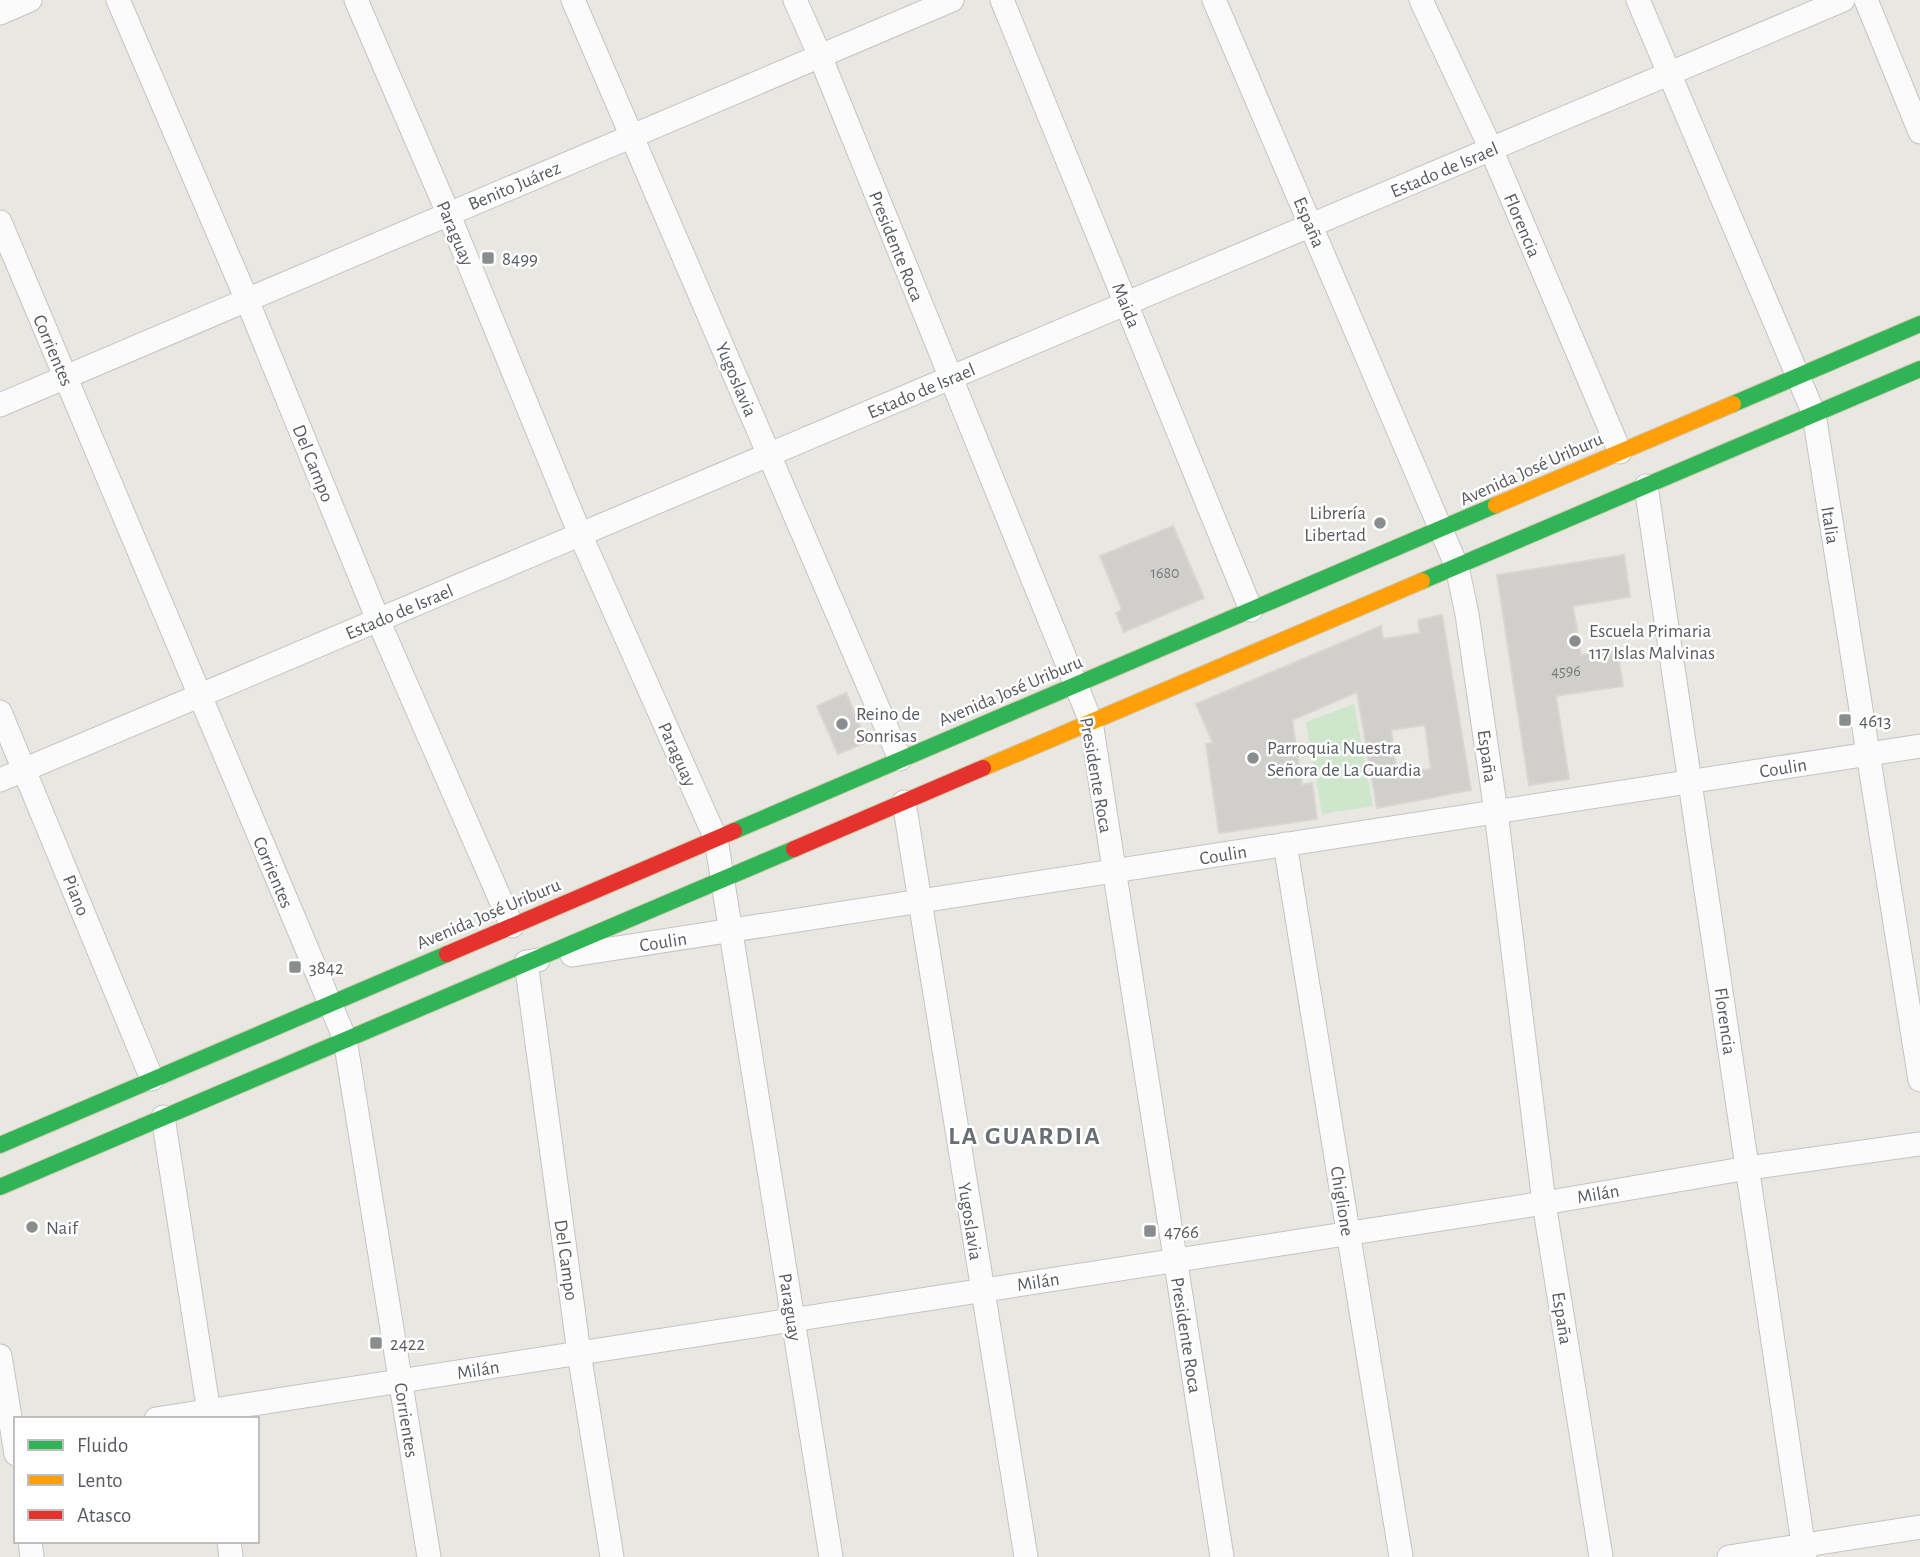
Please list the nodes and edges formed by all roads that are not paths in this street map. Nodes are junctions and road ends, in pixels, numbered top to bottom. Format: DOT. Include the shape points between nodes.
graph roads {
  1 [pos="30,0"];
  2 [pos="118,0"];
  3 [pos="356,0"];
  4 [pos="572,0"];
  5 [pos="795,0"];
  6 [pos="952,0"];
  7 [pos="1002,0"];
  8 [pos="1214,0"];
  9 [pos="1421,0"];
  10 [pos="1638,0"];
  11 [pos="1843,0"];
  12 [pos="1866,0"];
  13 [pos="0,13"];
  14 [pos="820,56"];
  15 [pos="1670,74"];
  16 [pos="1920,132"];
  17 [pos="632,135"];
  18 [pos="1490,149"];
  19 [pos="448,213"];
  20 [pos="0,222"];
  21 [pos="1311,225"];
  22 [pos="247,300"];
  23 [pos="1126,303"];
  24 [pos="1920,324"];
  25 [pos="1920,369"];
  26 [pos="66,377"];
  27 [pos="951,377"];
  28 [pos="1798,377"];
  29 [pos="0,405"];
  30 [pos="1814,414"];
  31 [pos="1620,453"];
  32 [pos="770,454"];
  33 [pos="1646,486"];
  34 [pos="1442,530"];
  35 [pos="580,534"];
  36 [pos="1457,567"];
  37 [pos="1251,610"];
  38 [pos="378,620"];
  39 [pos="1075,685"];
  40 [pos="200,695"];
  41 [pos="0,712"];
  42 [pos="1091,722"];
  43 [pos="1920,746"];
  44 [pos="1868,754"];
  45 [pos="900,759"];
  46 [pos="25,770"];
  47 [pos="0,780"];
  48 [pos="1690,781"];
  49 [pos="904,802"];
  50 [pos="1496,811"];
  51 [pos="716,839"];
  52 [pos="1285,844"];
  53 [pos="1114,871"];
  54 [pos="723,878"];
  55 [pos="920,901"];
  56 [pos="512,926"];
  57 [pos="732,930"];
  58 [pos="526,962"];
  59 [pos="330,1004"];
  60 [pos="345,1039"];
  61 [pos="152,1079"];
  62 [pos="1920,1080"];
  63 [pos="163,1117"];
  64 [pos="1920,1144"];
  65 [pos="0,1145"];
  66 [pos="1748,1168"];
  67 [pos="0,1187"];
  68 [pos="1544,1202"];
  69 [pos="1348,1233"];
  70 [pos="1175,1260"];
  71 [pos="983,1290"];
  72 [pos="793,1320"];
  73 [pos="579,1353"];
  74 [pos="0,1356"];
  75 [pos="400,1381"];
  76 [pos="209,1415"];
  77 [pos="182,1417"];
  78 [pos="11,1444"];
  79 [pos="1920,1527"];
  80 [pos="1804,1551"];
  81 [pos="429,1557"];
  82 [pos="612,1557"];
  83 [pos="831,1557"];
  84 [pos="1026,1557"];
  85 [pos="1222,1557"];
  86 [pos="1401,1557"];
  87 [pos="1601,1557"];
  88 [pos="1729,1557"];
  1 -- 13 [label="street"];
  2 -- 22 [label="street, Del Campo"];
  3 -- 19 [label="street, Paraguay"];
  4 -- 17 [label="street, Yugoslavia"];
  5 -- 14 [label="street, Presidente Roca"];
  6 -- 14 [label="street, Benito Juárez"];
  7 -- 23 [label="street, Maida"];
  8 -- 21 [label="street, España"];
  9 -- 18 [label="street, Florencia"];
  10 -- 15 [label="street, Italia"];
  11 -- 15 [label="street, Estado de Israel"];
  12 -- 16 [label="street"];
  14 -- 17 [label="street, Benito Juárez"];
  14 -- 27 [label="street, Presidente Roca"];
  15 -- 18 [label="street, Estado de Israel"];
  15 -- 28 [label="street, Italia"];
  17 -- 19 [label="street, Benito Juárez"];
  17 -- 32 [label="street, Yugoslavia"];
  18 -- 21 [label="street, Estado de Israel"];
  18 -- 31 [label="street, Florencia"];
  19 -- 22 [label="street, Benito Juárez"];
  19 -- 35 [label="street, Paraguay"];
  20 -- 26 [label="street, Corrientes"];
  21 -- 23 [label="street, Estado de Israel"];
  21 -- 34 [label="street, España"];
  22 -- 26 [label="street, Benito Juárez"];
  22 -- 38 [label="street, Del Campo"];
  23 -- 27 [label="street, Estado de Israel"];
  23 -- 37 [label="street, Maida"];
  24 -- 28 [label="main road, Avenida José Uriburu"];
  25 -- 30 [label="main road"];
  26 -- 29 [label="street, Benito Juárez"];
  26 -- 40 [label="street, Corrientes"];
  27 -- 32 [label="street, Estado de Israel"];
  27 -- 39 [label="street, Presidente Roca"];
  28 -- 30 [label="street, Italia"];
  28 -- 31 [label="main road, Avenida José Uriburu"];
  30 -- 33 [label="main road"];
  30 -- 44 [label="street, Italia"];
  31 -- 34 [label="main road, Avenida José Uriburu"];
  32 -- 35 [label="street, Estado de Israel"];
  32 -- 45 [label="street, Yugoslavia"];
  33 -- 36 [label="main road"];
  33 -- 48 [label="street, Florencia"];
  34 -- 36 [label="street, España"];
  34 -- 37 [label="main road, Avenida José Uriburu"];
  35 -- 38 [label="street, Estado de Israel"];
  35 -- 51 [label="street, Paraguay"];
  36 -- 42 [label="main road"];
  36 -- 50 [label="street, España"];
  37 -- 39 [label="main road, Avenida José Uriburu"];
  38 -- 40 [label="street, Estado de Israel"];
  38 -- 56 [label="street, Del Campo"];
  39 -- 42 [label="street, Presidente Roca"];
  39 -- 45 [label="main road, Avenida José Uriburu"];
  40 -- 46 [label="street, Estado de Israel"];
  40 -- 59 [label="street, Corrientes"];
  41 -- 46 [label="street, Piano"];
  42 -- 49 [label="main road"];
  42 -- 53 [label="street, Presidente Roca"];
  43 -- 44 [label="street, Coulin"];
  44 -- 48 [label="street, Coulin"];
  44 -- 62 [label="street, Italia"];
  45 -- 51 [label="main road, Avenida José Uriburu"];
  46 -- 47 [label="street, Estado de Israel"];
  46 -- 61 [label="street, Piano"];
  48 -- 50 [label="street, Coulin"];
  48 -- 66 [label="street, Florencia"];
  49 -- 54 [label="main road"];
  49 -- 55 [label="street, Yugoslavia"];
  50 -- 52 [label="street, Coulin"];
  50 -- 68 [label="street, España"];
  51 -- 54 [label="street, Paraguay"];
  51 -- 56 [label="main road, Avenida José Uriburu"];
  52 -- 53 [label="street, Coulin"];
  52 -- 69 [label="street, Chiglione"];
  53 -- 55 [label="street, Coulin"];
  53 -- 70 [label="street, Presidente Roca"];
  54 -- 57 [label="street, Paraguay"];
  54 -- 58 [label="main road"];
  55 -- 57 [label="street, Coulin"];
  55 -- 71 [label="street, Yugoslavia"];
  56 -- 59 [label="main road, Avenida José Uriburu"];
  57 -- 58 [label="street, Coulin"];
  57 -- 72 [label="street, Paraguay"];
  58 -- 60 [label="main road"];
  58 -- 73 [label="street, Del Campo"];
  59 -- 60 [label="street, Corrientes"];
  59 -- 61 [label="main road, Avenida José Uriburu"];
  60 -- 63 [label="main road"];
  60 -- 75 [label="street, Corrientes"];
  61 -- 65 [label="main road, Avenida José Uriburu"];
  63 -- 67 [label="main road"];
  63 -- 76 [label="street"];
  64 -- 66 [label="street, Milán"];
  66 -- 68 [label="street, Milán"];
  66 -- 80 [label="street, Florencia"];
  68 -- 69 [label="street, Milán"];
  68 -- 87 [label="street, España"];
  69 -- 70 [label="street, Milán"];
  69 -- 86 [label="street, Chiglione"];
  70 -- 71 [label="street, Milán"];
  70 -- 85 [label="street, Presidente Roca"];
  71 -- 72 [label="street, Milán"];
  71 -- 84 [label="street, Yugoslavia"];
  72 -- 73 [label="street, Milán"];
  72 -- 83 [label="street, Paraguay"];
  73 -- 75 [label="street, Milán"];
  73 -- 82 [label="street, Del Campo"];
  74 -- 78 [label="street"];
  75 -- 76 [label="street, Milán"];
  75 -- 81 [label="street, Corrientes"];
  76 -- 77 [label="street, Milán"];
  79 -- 80 [label="street"];
  80 -- 88 [label="street"];
}
